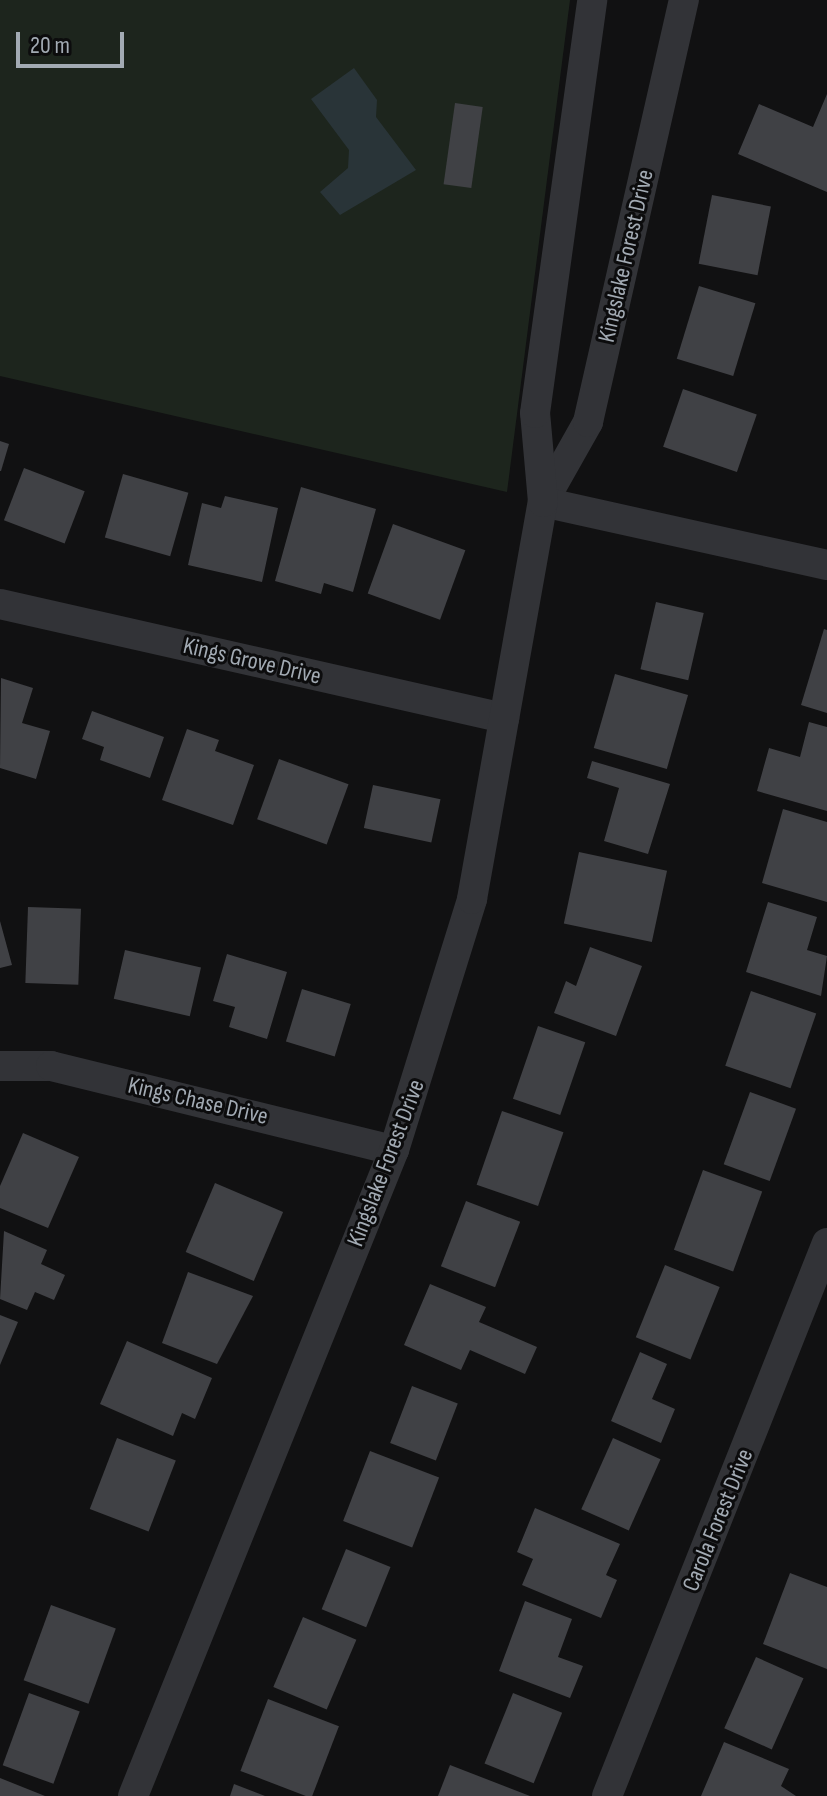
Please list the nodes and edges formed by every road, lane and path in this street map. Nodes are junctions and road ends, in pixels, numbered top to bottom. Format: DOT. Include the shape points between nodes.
graph roads {
  1 [pos="592,0"];
  2 [pos="684,0"];
  3 [pos="543,502"];
  4 [pos="827,565"];
  5 [pos="0,604"];
  6 [pos="504,718"];
  7 [pos="0,1066"];
  8 [pos="394,1150"];
  9 [pos="827,1243"];
  10 [pos="133,1796"];
  11 [pos="607,1796"];
  1 -- 3 [label="street, Kingslake Forest Drive" via="535,413"];
  2 -- 3 [label="street, Kingslake Forest Drive" via="588,422"];
  3 -- 4 [label="street"];
  3 -- 6 [label="street, Kingslake Forest Drive"];
  5 -- 6 [label="street, Kings Grove Drive"];
  6 -- 8 [label="street, Kingslake Forest Drive" via="472,899"];
  7 -- 8 [label="street, Kings Chase Drive" via="51,1066"];
  8 -- 10 [label="street, Kingslake Forest Drive"];
  9 -- 11 [label="street, Carola Forest Drive"];
}
